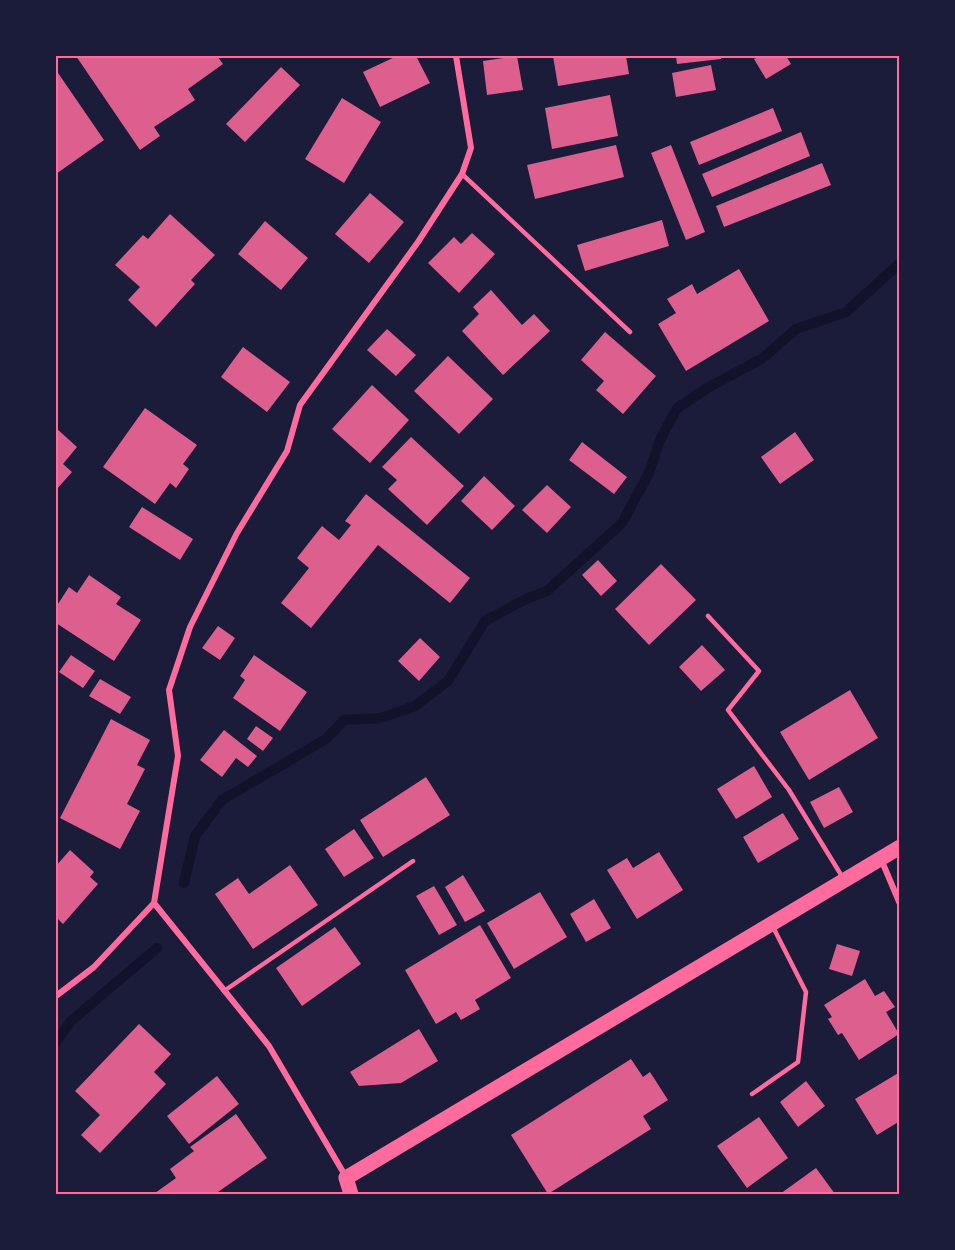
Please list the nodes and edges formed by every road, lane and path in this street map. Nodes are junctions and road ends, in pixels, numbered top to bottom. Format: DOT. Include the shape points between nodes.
graph roads {
  1 [pos="456,56"];
  2 [pos="462,174"];
  3 [pos="630,332"];
  4 [pos="708,616"];
  5 [pos="900,847"];
  6 [pos="880,859"];
  7 [pos="413,861"];
  8 [pos="845,880"];
  9 [pos="154,903"];
  10 [pos="900,904"];
  11 [pos="771,923"];
  12 [pos="224,991"];
  13 [pos="56,996"];
  14 [pos="752,1094"];
  15 [pos="346,1178"];
  16 [pos="351,1194"];
  1 -- 2 [label="street" via="471,148"];
  2 -- 3 [label="lane"];
  2 -- 9 [label="street" via="418,242 300,405 287,451 237,533 190,627 169,690 178,756"];
  4 -- 8 [label="lane" via="759,671 728,710 789,790"];
  5 -- 6 [label="main road"];
  6 -- 8 [label="main road"];
  6 -- 10 [label="street"];
  7 -- 12 [label="lane"];
  8 -- 11 [label="main road"];
  9 -- 12 [label="street"];
  9 -- 13 [label="street" via="94,967"];
  11 -- 14 [label="lane" via="806,992 798,1062"];
  11 -- 15 [label="main road"];
  12 -- 15 [label="street" via="269,1047"];
  15 -- 16 [label="main road"];
}
